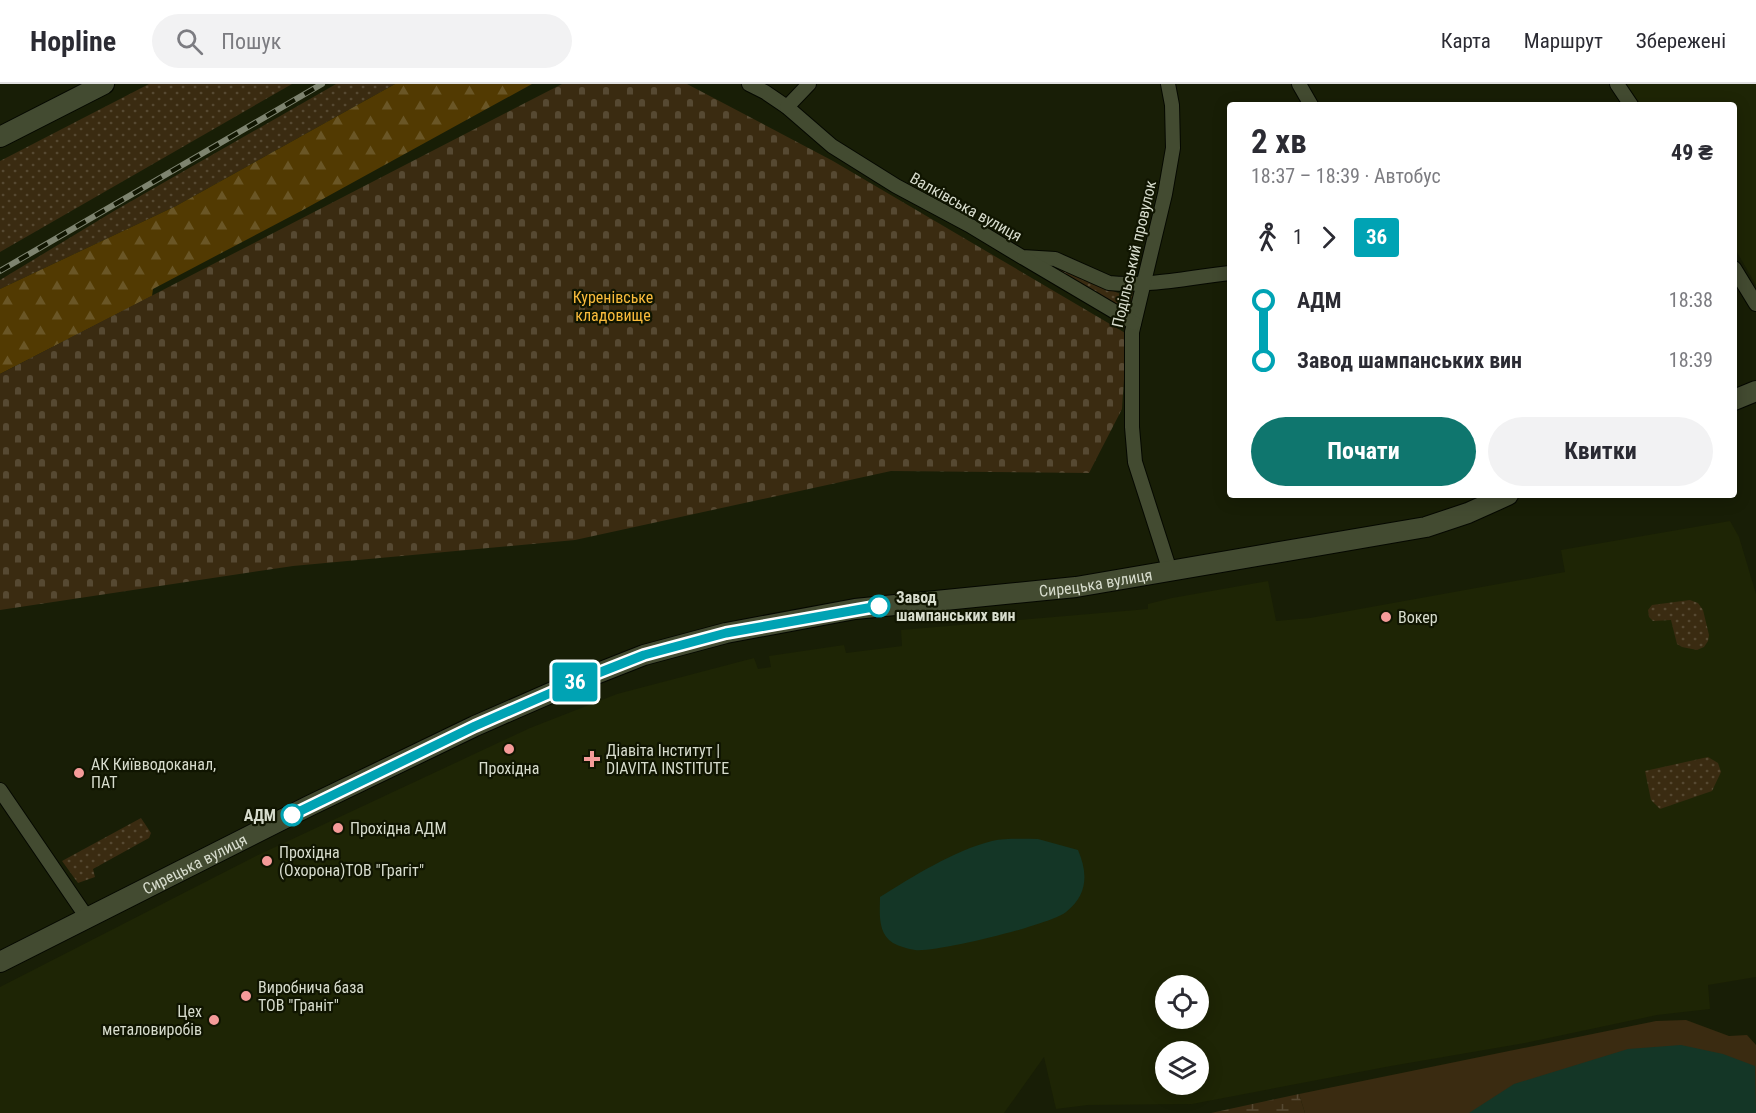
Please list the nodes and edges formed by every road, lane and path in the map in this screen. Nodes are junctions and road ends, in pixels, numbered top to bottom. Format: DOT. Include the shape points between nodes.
graph roads {
  1 [pos="104,84"];
  2 [pos="749,84"];
  3 [pos="809,84"];
  4 [pos="1168,84"];
  5 [pos="1299,84"];
  6 [pos="1617,84"];
  7 [pos="1309,102"];
  8 [pos="1629,102"];
  9 [pos="787,107"];
  10 [pos="0,137"];
  11 [pos="1022,257"];
  12 [pos="1227,273"];
  13 [pos="1737,273"];
  14 [pos="1144,283"];
  15 [pos="1756,304"];
  16 [pos="1134,323"];
  17 [pos="1756,391"];
  18 [pos="1737,399"];
  19 [pos="1501,498"];
  20 [pos="1170,571"];
  21 [pos="0,790"];
  22 [pos="88,919"];
  23 [pos="0,962"];
  1 -- 10 [label="main road"];
  2 -- 9 [label="street, Валківська вулиця"];
  3 -- 9 [label="street"];
  4 -- 14 [label="street, Подільський провулок" via="1173,148"];
  5 -- 7 [label="street"];
  6 -- 8 [label="street"];
  9 -- 11 [label="street, Валківська вулиця" via="832,146"];
  11 -- 14 [label="street, Валківська вулиця" via="1054,259 1109,283"];
  11 -- 16 [label="street"];
  12 -- 14 [label="street, Валківська вулиця"];
  13 -- 15 [label="street"];
  14 -- 16 [label="street, Подільський провулок"];
  16 -- 20 [label="street, Подільський провулок" via="1135,462"];
  17 -- 18 [label="main road"];
  19 -- 20 [label="main road, Сирецька вулиця" via="1426,527"];
  20 -- 22 [label="main road, Сирецька вулиця" via="1076,586 855,609 726,633 644,655 475,726"];
  21 -- 22 [label="street"];
  22 -- 23 [label="main road, Сирецька вулиця"];
}
